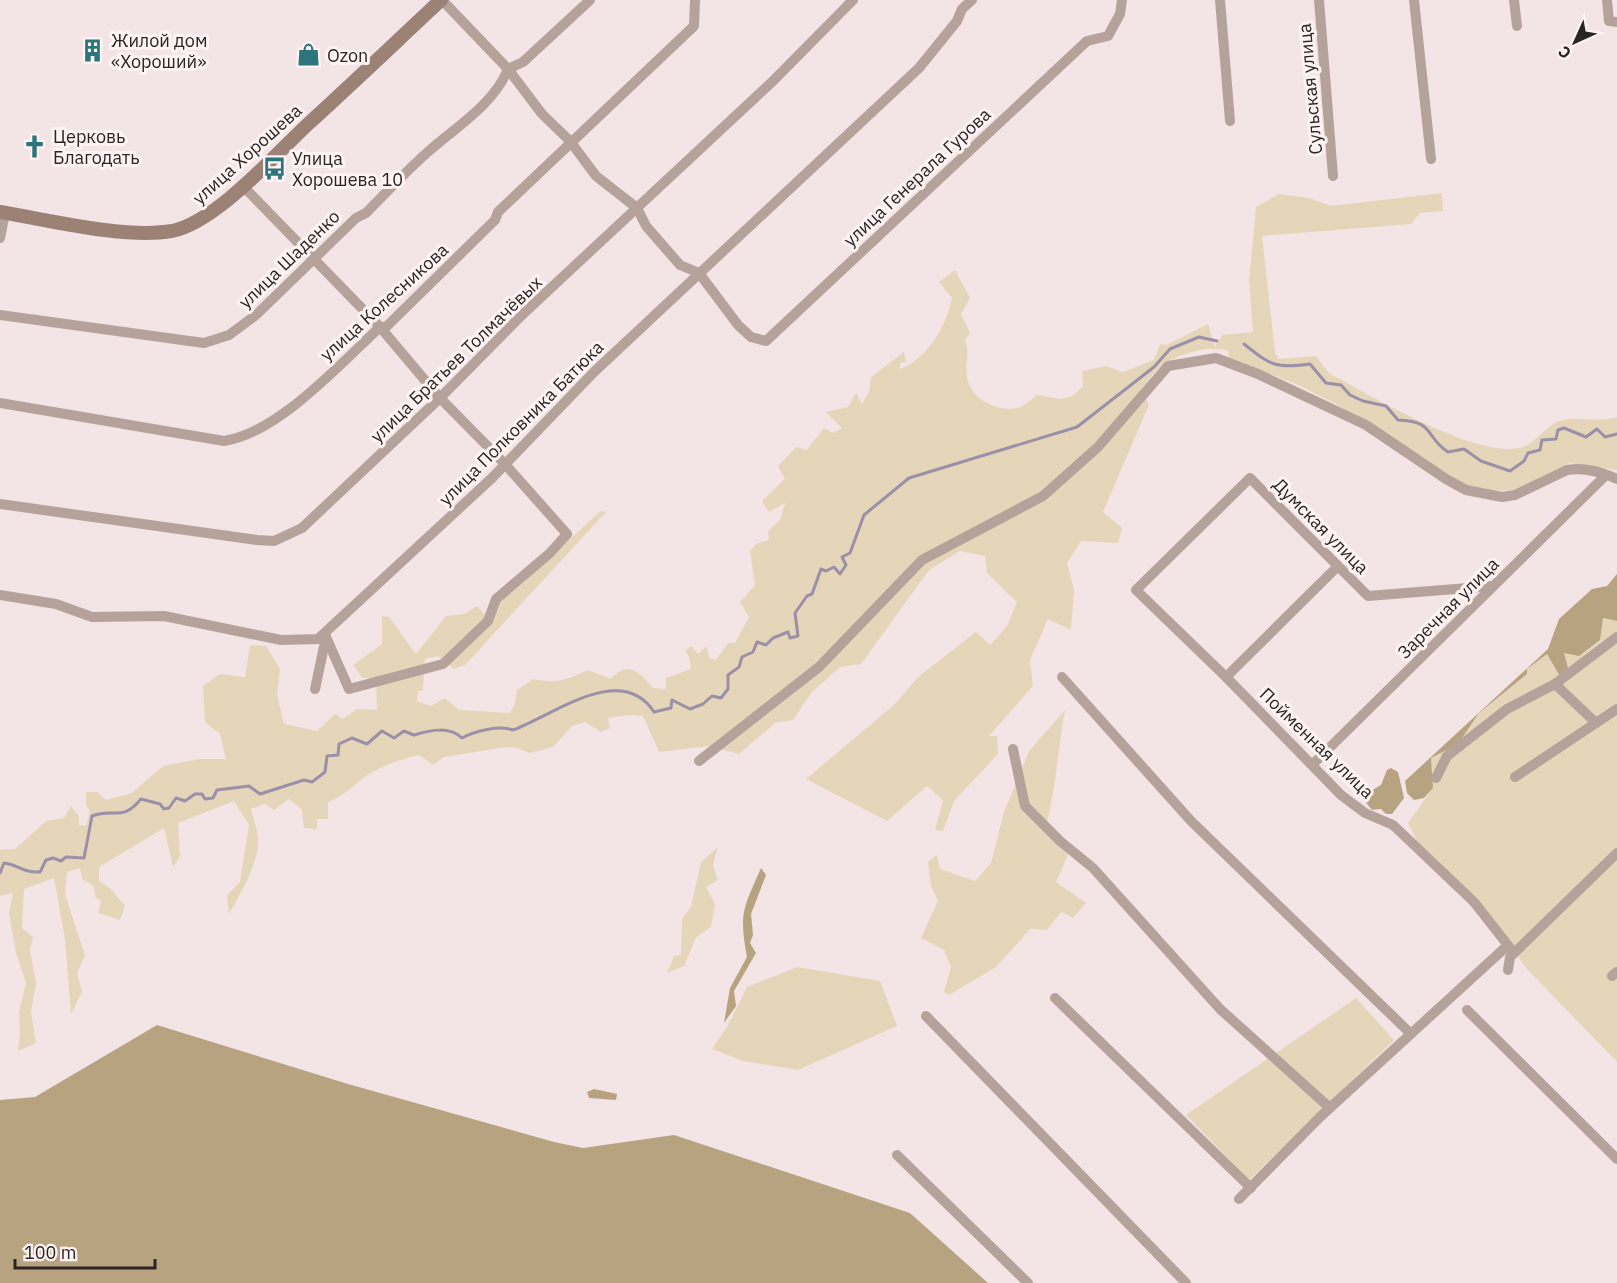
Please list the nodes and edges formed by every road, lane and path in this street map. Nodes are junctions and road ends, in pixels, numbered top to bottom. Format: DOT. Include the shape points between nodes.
graph roads {
  1 [pos="441,0"];
  2 [pos="590,0"];
  3 [pos="695,0"];
  4 [pos="853,0"];
  5 [pos="972,0"];
  6 [pos="1122,0"];
  7 [pos="1220,0"];
  8 [pos="1319,0"];
  9 [pos="1414,0"];
  10 [pos="1514,0"];
  11 [pos="1607,0"];
  12 [pos="1613,22"];
  13 [pos="1517,26"];
  14 [pos="508,69"];
  15 [pos="1230,121"];
  16 [pos="570,141"];
  17 [pos="1431,159"];
  18 [pos="1333,176"];
  19 [pos="243,186"];
  20 [pos="638,208"];
  21 [pos="2,213"];
  22 [pos="0,238"];
  23 [pos="313,259"];
  24 [pos="699,273"];
  25 [pos="0,315"];
  26 [pos="380,327"];
  27 [pos="440,398"];
  28 [pos="0,402"];
  29 [pos="504,463"];
  30 [pos="1606,475"];
  31 [pos="1617,479"];
  32 [pos="0,504"];
  33 [pos="1337,567"];
  34 [pos="1493,586"];
  35 [pos="1136,590"];
  36 [pos="0,595"];
  37 [pos="322,638"];
  38 [pos="1617,638"];
  39 [pos="1062,677"];
  40 [pos="1226,677"];
  41 [pos="1555,684"];
  42 [pos="315,689"];
  43 [pos="1617,709"];
  44 [pos="1596,723"];
  45 [pos="1013,749"];
  46 [pos="699,761"];
  47 [pos="1313,764"];
  48 [pos="1515,777"];
  49 [pos="1436,778"];
  50 [pos="1617,853"];
  51 [pos="1510,950"];
  52 [pos="1509,970"];
  53 [pos="1055,998"];
  54 [pos="1467,1010"];
  55 [pos="926,1016"];
  56 [pos="1410,1033"];
  57 [pos="1329,1108"];
  58 [pos="897,1155"];
  59 [pos="1617,1159"];
  60 [pos="1251,1188"];
  61 [pos="1239,1199"];
  62 [pos="1028,1283"];
  63 [pos="1186,1283"];
  1 -- 14 [label="street"];
  1 -- 19 [label="main road, улица Хорошева"];
  2 -- 14 [label="street, улица Шаденко" via="523,62"];
  3 -- 16 [label="street, улица Колесникова" via="694,26 619,100"];
  4 -- 20 [label="street, улица Братьев Толмачёвых"];
  5 -- 24 [label="street, улица Полковника Батюка" via="919,68"];
  6 -- 24 [label="street, улица Генерала Гурова" via="1120,14 1108,36 1087,41 766,341 751,337 738,325"];
  7 -- 15 [label="street"];
  8 -- 18 [label="street, Сульская улица"];
  9 -- 17 [label="street"];
  10 -- 13 [label="street"];
  11 -- 12 [label="street"];
  14 -- 16 [label="street" via="542,114"];
  14 -- 23 [label="street, улица Шаденко" via="501,85"];
  16 -- 20 [label="street" via="596,176"];
  16 -- 26 [label="street, улица Колесникова" via="448,268 386,327"];
  19 -- 21 [label="main road, улица Хорошева" via="191,226 171,231 108,230"];
  19 -- 23 [label="street"];
  20 -- 24 [label="street" via="646,226 680,265"];
  20 -- 27 [label="street, улица Братьев Толмачёвых" via="523,314"];
  21 -- 22 [label="street"];
  23 -- 25 [label="street, улица Шаденко" via="256,315 229,335 204,343"];
  23 -- 26 [label="street"];
  24 -- 29 [label="street, улица Полковника Батюка"];
  26 -- 27 [label="street"];
  26 -- 28 [label="street, улица Колесникова" via="274,422 239,439 224,441"];
  27 -- 29 [label="street"];
  27 -- 32 [label="street, улица Братьев Толмачёвых" via="323,511 302,528 274,541"];
  29 -- 37 [label="street, улица Полковника Батюка"];
  29 -- 37 [label="street" via="567,534 496,598 488,621 443,664 349,689"];
  30 -- 31 [label="street"];
  30 -- 34 [label="street, Заречная улица"];
  30 -- 46 [label="street" via="1585,469 1567,470 1515,495 1466,490 1366,425 1258,374 1216,358 1168,366 1098,447 1043,496 922,560 819,668"];
  33 -- 34 [label="street, Думская улица" via="1368,596"];
  33 -- 35 [label="street, Думская улица" via="1250,478"];
  33 -- 40 [label="street"];
  34 -- 47 [label="street, Заречная улица"];
  35 -- 40 [label="street, Пойменная улица"];
  36 -- 37 [label="street" via="56,604 92,617 164,616 281,640"];
  37 -- 42 [label="street"];
  38 -- 41 [label="street"];
  39 -- 56 [label="street" via="1191,821"];
  40 -- 47 [label="street, Пойменная улица"];
  41 -- 44 [label="street"];
  41 -- 49 [label="street" via="1507,709 1447,756"];
  43 -- 44 [label="street"];
  44 -- 48 [label="street"];
  45 -- 57 [label="street" via="1025,806 1093,868 1220,1009"];
  47 -- 51 [label="street, Пойменная улица" via="1341,795 1365,813 1393,825 1474,902"];
  50 -- 51 [label="street"];
  51 -- 52 [label="street"];
  51 -- 56 [label="street"];
  53 -- 60 [label="street"];
  54 -- 59 [label="street"];
  55 -- 63 [label="street"];
  56 -- 57 [label="street"];
  57 -- 60 [label="street"];
  58 -- 62 [label="street"];
  60 -- 61 [label="street"];
}
